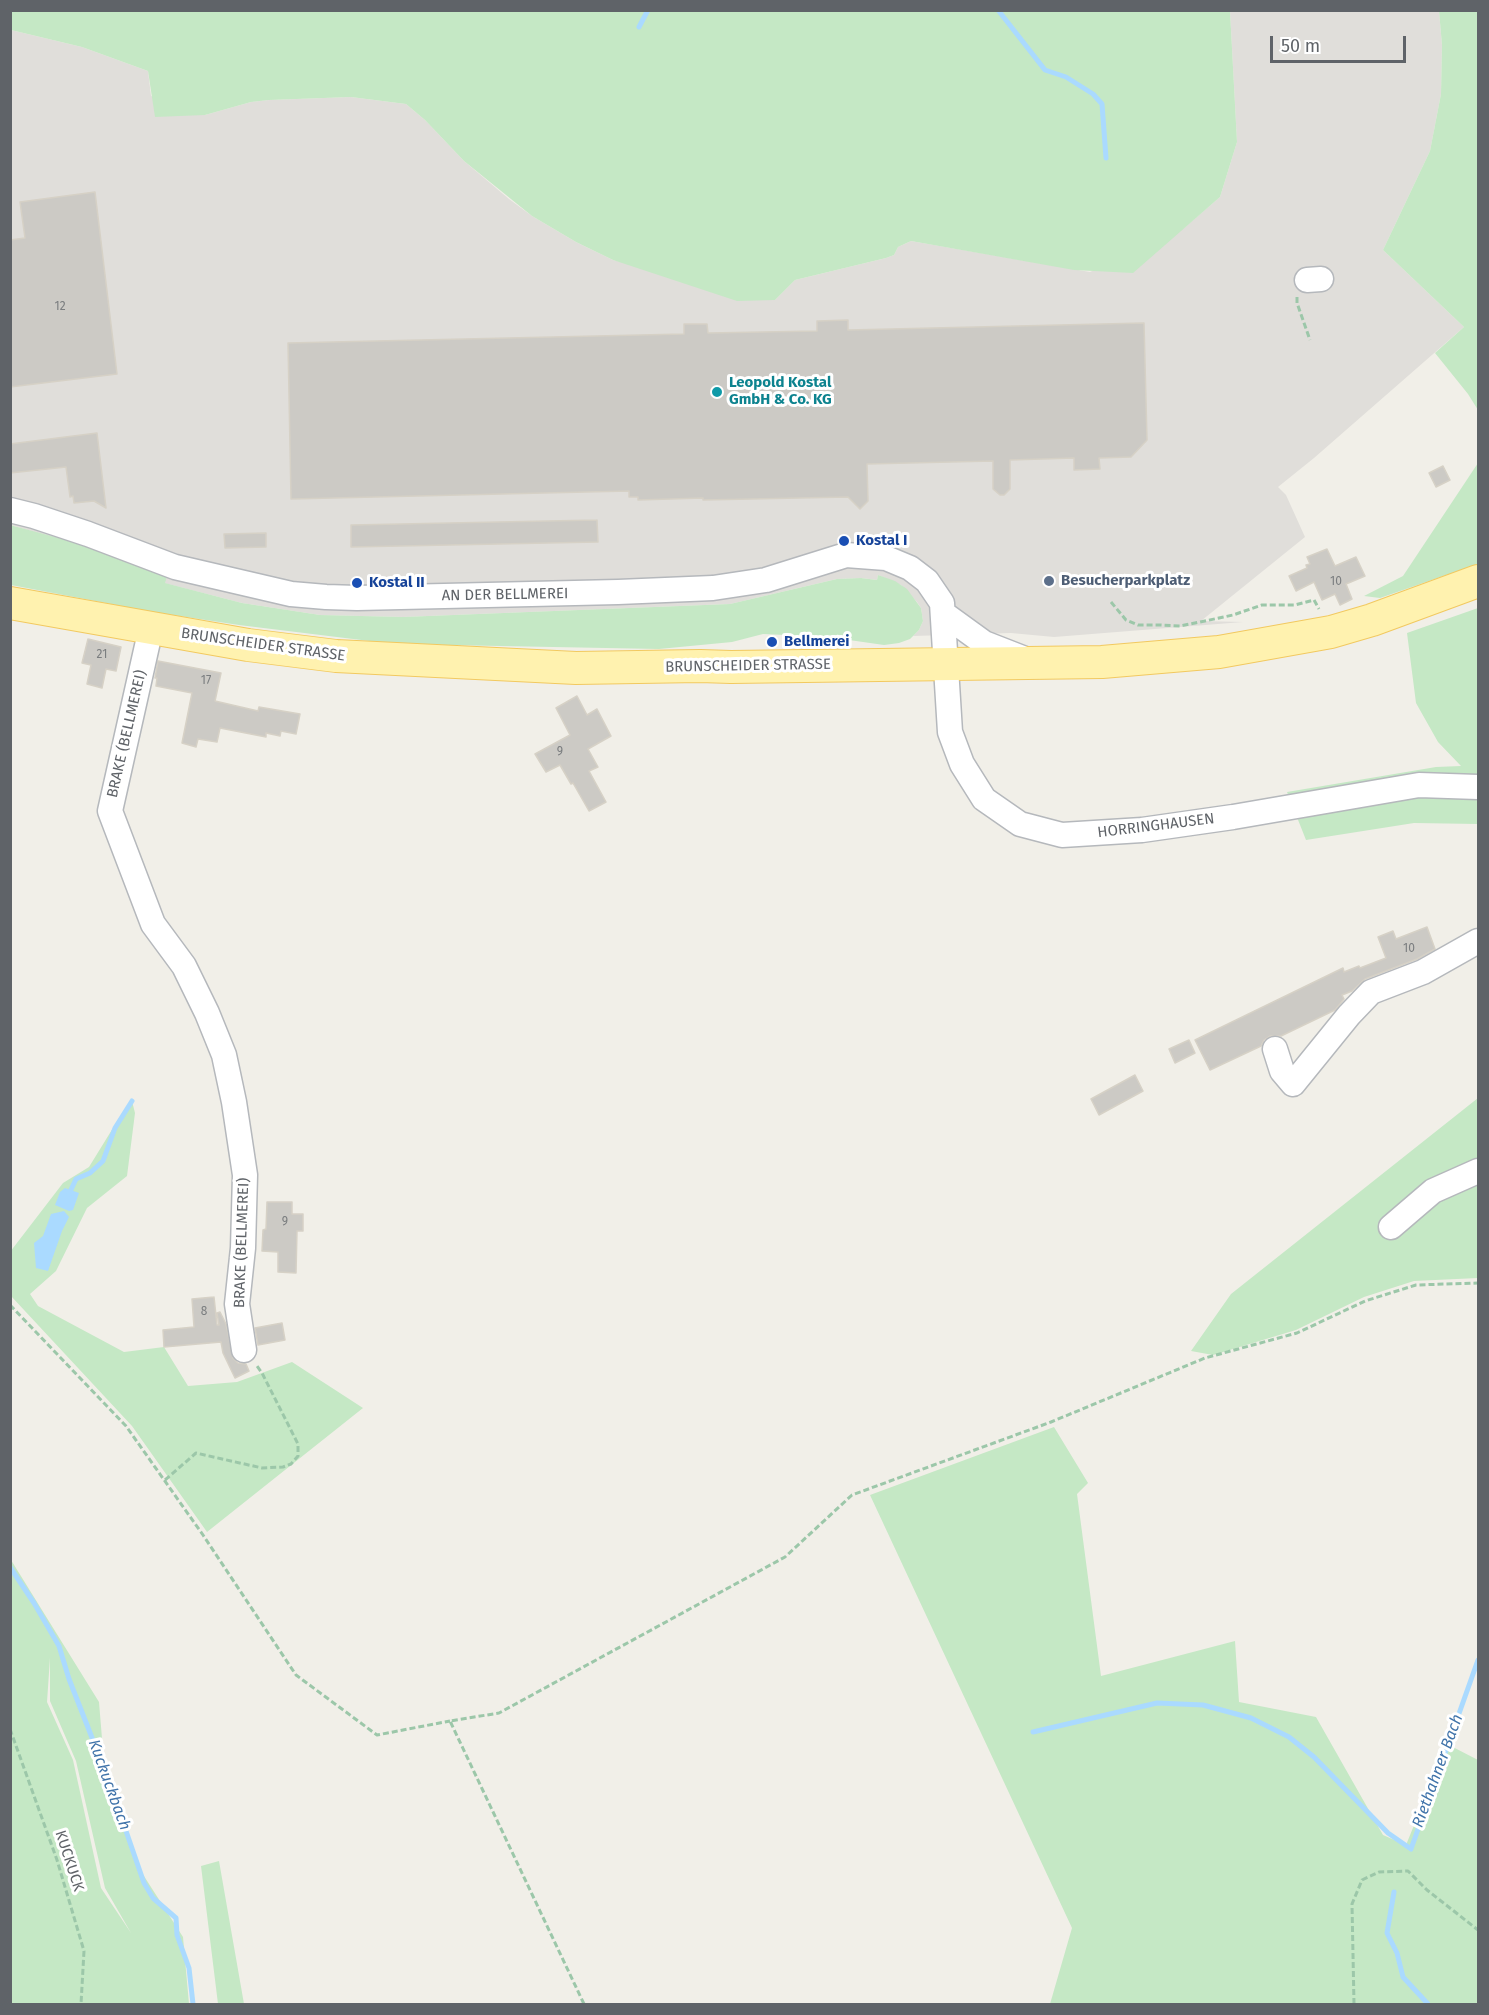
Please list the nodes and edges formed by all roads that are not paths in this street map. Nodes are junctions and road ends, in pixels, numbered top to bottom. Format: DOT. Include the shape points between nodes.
graph roads {
  1 [pos="10,510"];
  2 [pos="1479,581"];
  3 [pos="10,603"];
  4 [pos="944,614"];
  5 [pos="151,628"];
  6 [pos="1033,662"];
  7 [pos="946,663"];
  8 [pos="1479,787"];
  9 [pos="1479,940"];
  10 [pos="1275,1049"];
  11 [pos="1479,1171"];
  12 [pos="1391,1227"];
  13 [pos="244,1350"];
  1 -- 4 [label="street, AN DER BELLMEREI" via="175,567 291,594 357,598 713,588 766,580 834,557 868,555 910,568 927,581 942,603"];
  2 -- 6 [label="main road, BRUNSCHEIDER STRASSE" via="1331,632 1219,652 1102,662"];
  3 -- 5 [label="main road, BRUNSCHEIDER STRASSE"];
  4 -- 6 [label="street, AN DER BELLMEREI" via="984,644"];
  4 -- 7 [label="street, AN DER BELLMEREI"];
  5 -- 7 [label="main road, BRUNSCHEIDER STRASSE" via="336,656 467,664 576,668"];
  5 -- 13 [label="street, BRAKE (BELLMEREI)" via="110,811 153,924 184,966 224,1055 245,1175 237,1305"];
  6 -- 7 [label="main road, BRUNSCHEIDER STRASSE"];
  7 -- 8 [label="street, HORRINGHAUSEN" via="950,732 962,764 984,799 1020,824 1062,835 1142,830 1419,785"];
  9 -- 10 [label="street" via="1423,972 1371,992 1293,1084 1282,1071"];
  11 -- 12 [label="street" via="1433,1191"];
}
